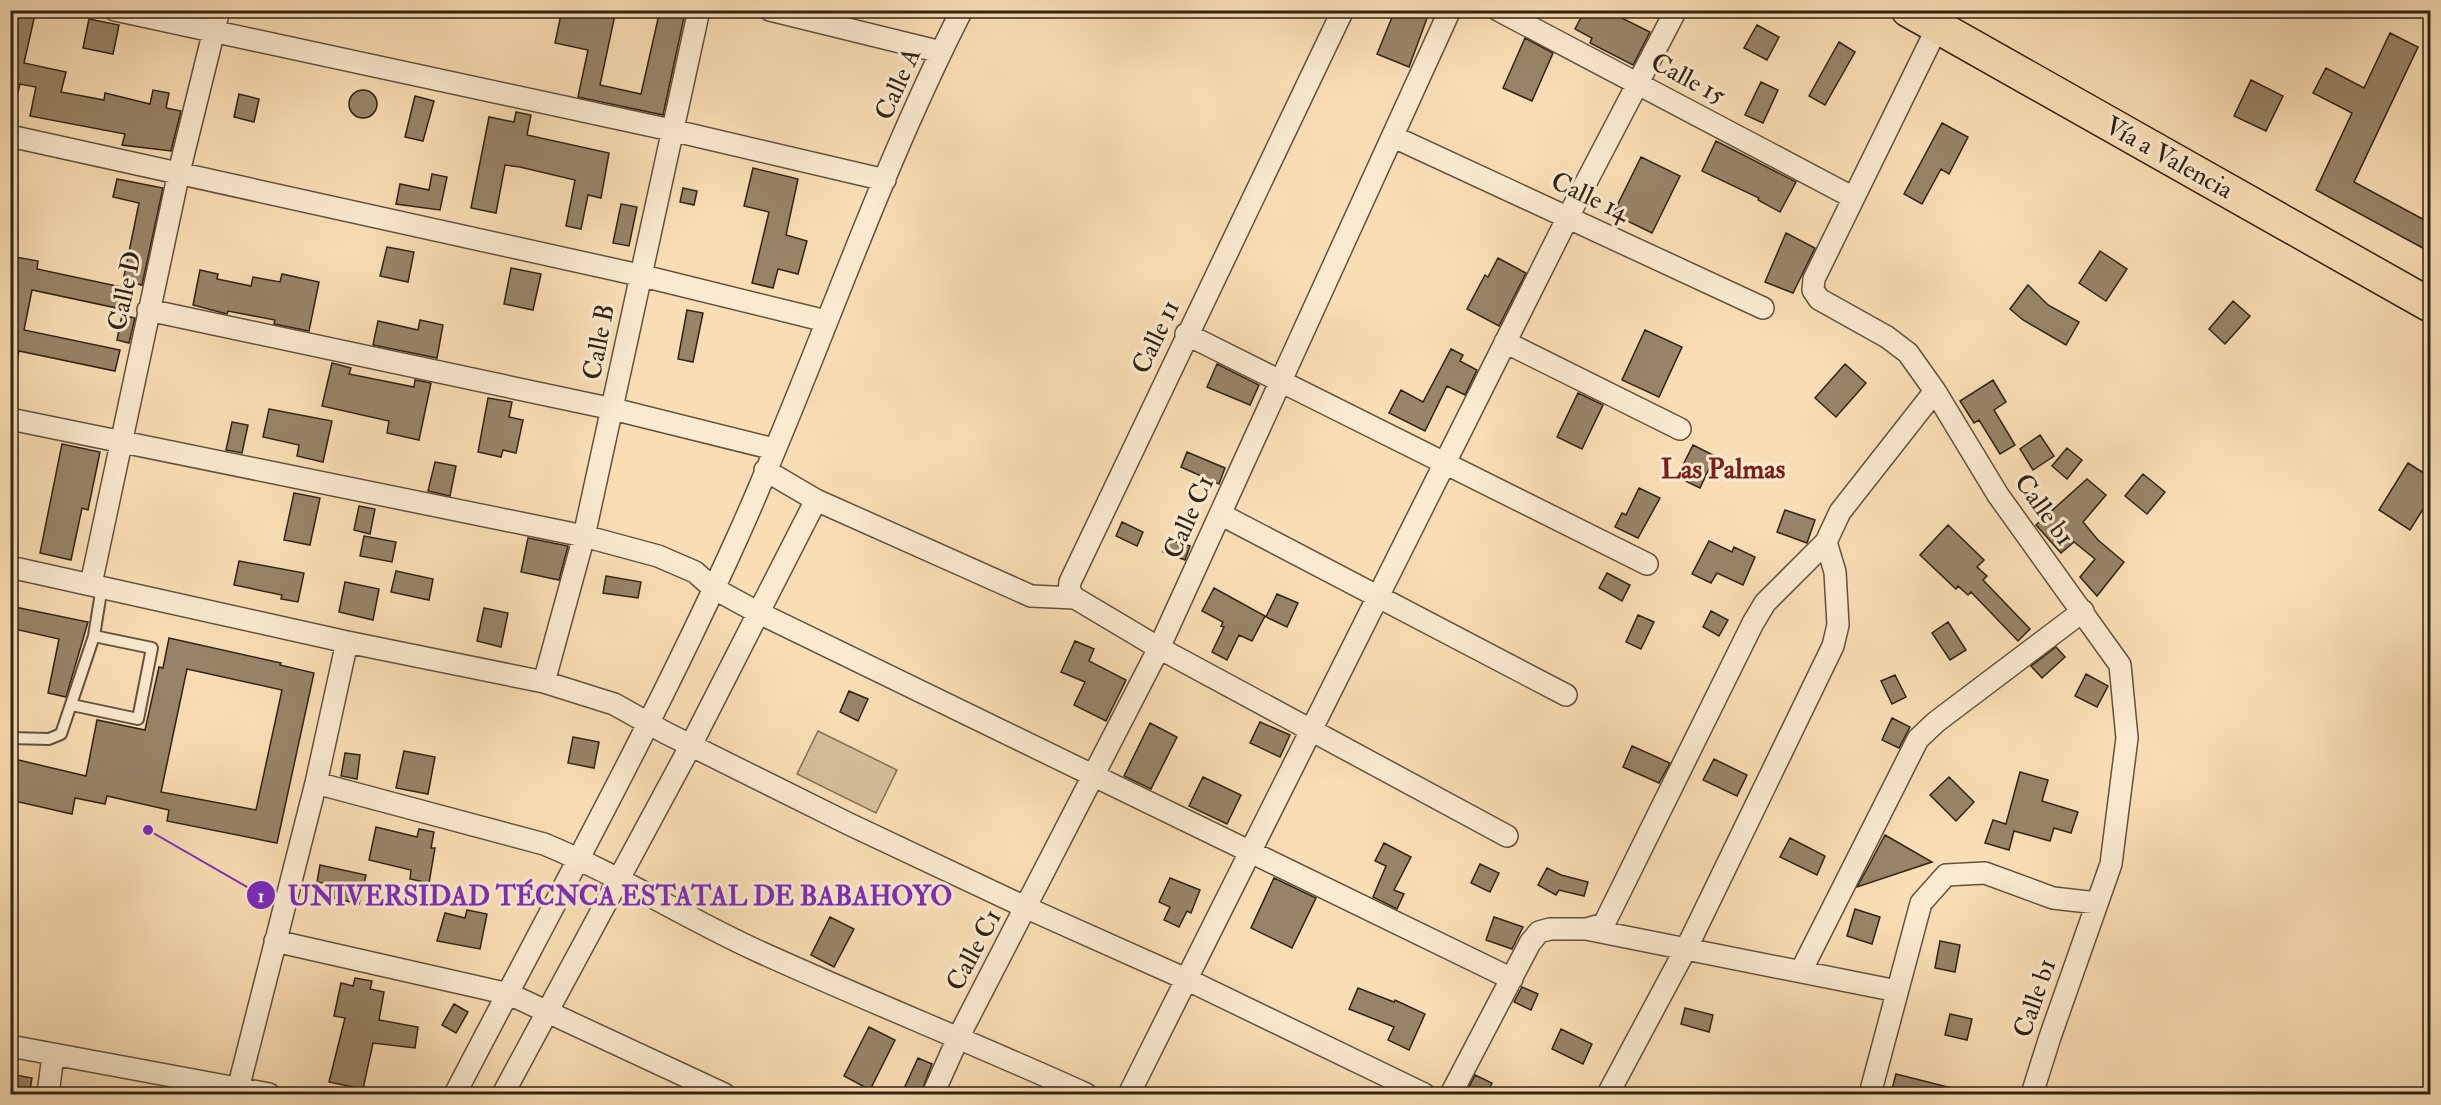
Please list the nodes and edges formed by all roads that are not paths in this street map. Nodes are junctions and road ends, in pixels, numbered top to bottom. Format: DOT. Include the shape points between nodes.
graph roads {
  1 [pos="115,10"];
  2 [pos="699,10"];
  3 [pos="770,10"];
  4 [pos="962,10"];
  5 [pos="1343,10"];
  6 [pos="1450,10"];
  7 [pos="1498,10"];
  8 [pos="1676,10"];
  9 [pos="1908,10"];
  10 [pos="217,20"];
  11 [pos="1938,26"];
  12 [pos="941,52"];
  13 [pos="1639,84"];
  14 [pos="672,130"];
  15 [pos="10,136"];
  16 [pos="1394,137"];
  17 [pos="179,172"];
  18 [pos="885,180"];
  19 [pos="1852,197"];
  20 [pos="1568,217"];
  21 [pos="639,275"];
  22 [pos="2430,305"];
  23 [pos="1762,308"];
  24 [pos="148,310"];
  25 [pos="826,321"];
  26 [pos="1186,334"];
  27 [pos="1505,342"];
  28 [pos="1280,381"];
  29 [pos="1935,391"];
  30 [pos="613,409"];
  31 [pos="10,419"];
  32 [pos="1680,429"];
  33 [pos="121,443"];
  34 [pos="774,449"];
  35 [pos="1446,462"];
  36 [pos="765,470"];
  37 [pos="816,500"];
  38 [pos="1220,514"];
  39 [pos="584,537"];
  40 [pos="1826,542"];
  41 [pos="1647,564"];
  42 [pos="10,567"];
  43 [pos="96,585"];
  44 [pos="713,588"];
  45 [pos="1380,596"];
  46 [pos="1075,598"];
  47 [pos="2083,611"];
  48 [pos="757,612"];
  49 [pos="93,636"];
  50 [pos="346,642"];
  51 [pos="1160,648"];
  52 [pos="544,682"];
  53 [pos="1566,695"];
  54 [pos="72,705"];
  55 [pos="648,722"];
  56 [pos="1312,732"];
  57 [pos="10,738"];
  58 [pos="691,745"];
  59 [pos="1093,776"];
  60 [pos="316,783"];
  61 [pos="1507,836"];
  62 [pos="1250,852"];
  63 [pos="580,859"];
  64 [pos="618,879"];
  65 [pos="2097,903"];
  66 [pos="1027,908"];
  67 [pos="1586,929"];
  68 [pos="275,941"];
  69 [pos="1684,951"];
  70 [pos="1801,971"];
  71 [pos="1512,979"];
  72 [pos="1188,980"];
  73 [pos="1898,992"];
  74 [pos="509,994"];
  75 [pos="547,1012"];
  76 [pos="959,1036"];
  77 [pos="10,1046"];
  78 [pos="53,1055"];
  79 [pos="238,1089"];
  80 [pos="48,1095"];
  81 [pos="268,1095"];
  82 [pos="455,1095"];
  83 [pos="503,1095"];
  84 [pos="724,1095"];
  85 [pos="933,1095"];
  86 [pos="1086,1095"];
  87 [pos="1129,1095"];
  88 [pos="1424,1095"];
  89 [pos="1451,1095"];
  90 [pos="1608,1095"];
  91 [pos="1870,1095"];
  92 [pos="2032,1095"];
  1 -- 10 [label="street"];
  2 -- 14 [label="street, Calle B"];
  3 -- 12 [label="street"];
  4 -- 12 [label="street, Calle A"];
  5 -- 26 [label="street, Calle 11"];
  6 -- 16 [label="street, Calle C1"];
  7 -- 13 [label="street, Calle 15"];
  8 -- 13 [label="street"];
  9 -- 11 [label="highway, Vía a Valencia"];
  10 -- 14 [label="street"];
  10 -- 17 [label="street, Calle D"];
  11 -- 19 [label="street, Calle b1"];
  11 -- 22 [label="highway, Vía a Valencia"];
  12 -- 18 [label="street, Calle A"];
  13 -- 19 [label="street, Calle 15"];
  13 -- 20 [label="street"];
  14 -- 18 [label="street"];
  14 -- 21 [label="street, Calle B"];
  15 -- 17 [label="street"];
  16 -- 20 [label="street, Calle 14"];
  16 -- 28 [label="street, Calle C1"];
  17 -- 21 [label="street"];
  17 -- 24 [label="street, Calle D"];
  18 -- 25 [label="street, Calle A"];
  19 -- 29 [label="street, Calle b1" via="1814,279 1813,290 1819,299 1908,353"];
  20 -- 23 [label="street, Calle 14"];
  20 -- 27 [label="street"];
  21 -- 25 [label="street"];
  21 -- 30 [label="street, Calle B"];
  24 -- 30 [label="street"];
  24 -- 33 [label="street, Calle D"];
  25 -- 34 [label="street, Calle A"];
  26 -- 28 [label="street"];
  26 -- 46 [label="street, Calle 11" via="1070,582 1069,591"];
  27 -- 32 [label="street"];
  27 -- 35 [label="street"];
  28 -- 35 [label="street"];
  28 -- 38 [label="street, Calle C1"];
  29 -- 40 [label="street" via="1840,512"];
  29 -- 47 [label="street, Calle b1" via="1998,495"];
  30 -- 34 [label="street"];
  30 -- 39 [label="street, Calle B"];
  31 -- 33 [label="street"];
  33 -- 39 [label="street"];
  33 -- 43 [label="street, Calle D"];
  34 -- 36 [label="street, Calle A"];
  35 -- 41 [label="street"];
  35 -- 45 [label="street"];
  36 -- 37 [label="street"];
  36 -- 44 [label="street, Calle A"];
  37 -- 46 [label="street" via="1031,596"];
  37 -- 48 [label="street"];
  38 -- 45 [label="street"];
  38 -- 51 [label="street, Calle C1"];
  39 -- 44 [label="street" via="658,556 695,572"];
  39 -- 52 [label="street, Calle B"];
  40 -- 67 [label="street" via="1765,603 1613,909 1604,924"];
  40 -- 69 [label="street" via="1835,572 1838,625 1833,646"];
  42 -- 43 [label="street"];
  43 -- 49 [label="lane"];
  43 -- 50 [label="street"];
  44 -- 48 [label="street"];
  44 -- 55 [label="street, Calle A"];
  45 -- 53 [label="street"];
  45 -- 56 [label="street"];
  46 -- 51 [label="street"];
  47 -- 65 [label="street, Calle b1" via="2120,665 2127,738 2111,864"];
  47 -- 70 [label="street" via="1918,739"];
  48 -- 58 [label="street"];
  48 -- 59 [label="street"];
  49 -- 54 [label="lane"];
  49 -- 54 [label="lane" via="152,648 138,719"];
  50 -- 52 [label="street"];
  50 -- 60 [label="street"];
  51 -- 56 [label="street"];
  51 -- 59 [label="street, Calle C1"];
  52 -- 55 [label="street" via="614,704"];
  54 -- 57 [label="lane" via="61,734 49,739"];
  55 -- 58 [label="street"];
  55 -- 63 [label="street, Calle A"];
  56 -- 61 [label="street"];
  56 -- 62 [label="street"];
  58 -- 64 [label="street"];
  58 -- 66 [label="street"];
  59 -- 62 [label="street"];
  59 -- 66 [label="street, Calle C1"];
  60 -- 63 [label="street" via="544,844"];
  60 -- 68 [label="street"];
  62 -- 71 [label="street"];
  62 -- 72 [label="street"];
  63 -- 64 [label="street"];
  63 -- 74 [label="street, Calle A"];
  64 -- 75 [label="street"];
  64 -- 76 [label="street" via="759,951"];
  65 -- 73 [label="street" via="2053,898 1985,873 1946,875 1921,903"];
  65 -- 92 [label="street, Calle b1"];
  66 -- 72 [label="street"];
  66 -- 76 [label="street, Calle C1"];
  67 -- 69 [label="street"];
  67 -- 71 [label="street" via="1539,932"];
  68 -- 74 [label="street"];
  68 -- 79 [label="street"];
  69 -- 70 [label="street"];
  69 -- 90 [label="street"];
  70 -- 73 [label="street"];
  71 -- 89 [label="street"];
  72 -- 87 [label="street"];
  72 -- 88 [label="street"];
  73 -- 91 [label="street"];
  74 -- 75 [label="street"];
  74 -- 82 [label="street, Calle A"];
  75 -- 83 [label="street"];
  75 -- 84 [label="street"];
  76 -- 85 [label="street, Calle C1"];
  76 -- 86 [label="street"];
  77 -- 78 [label="street"];
  78 -- 79 [label="street"];
  78 -- 80 [label="street"];
  79 -- 81 [label="street"];
}
